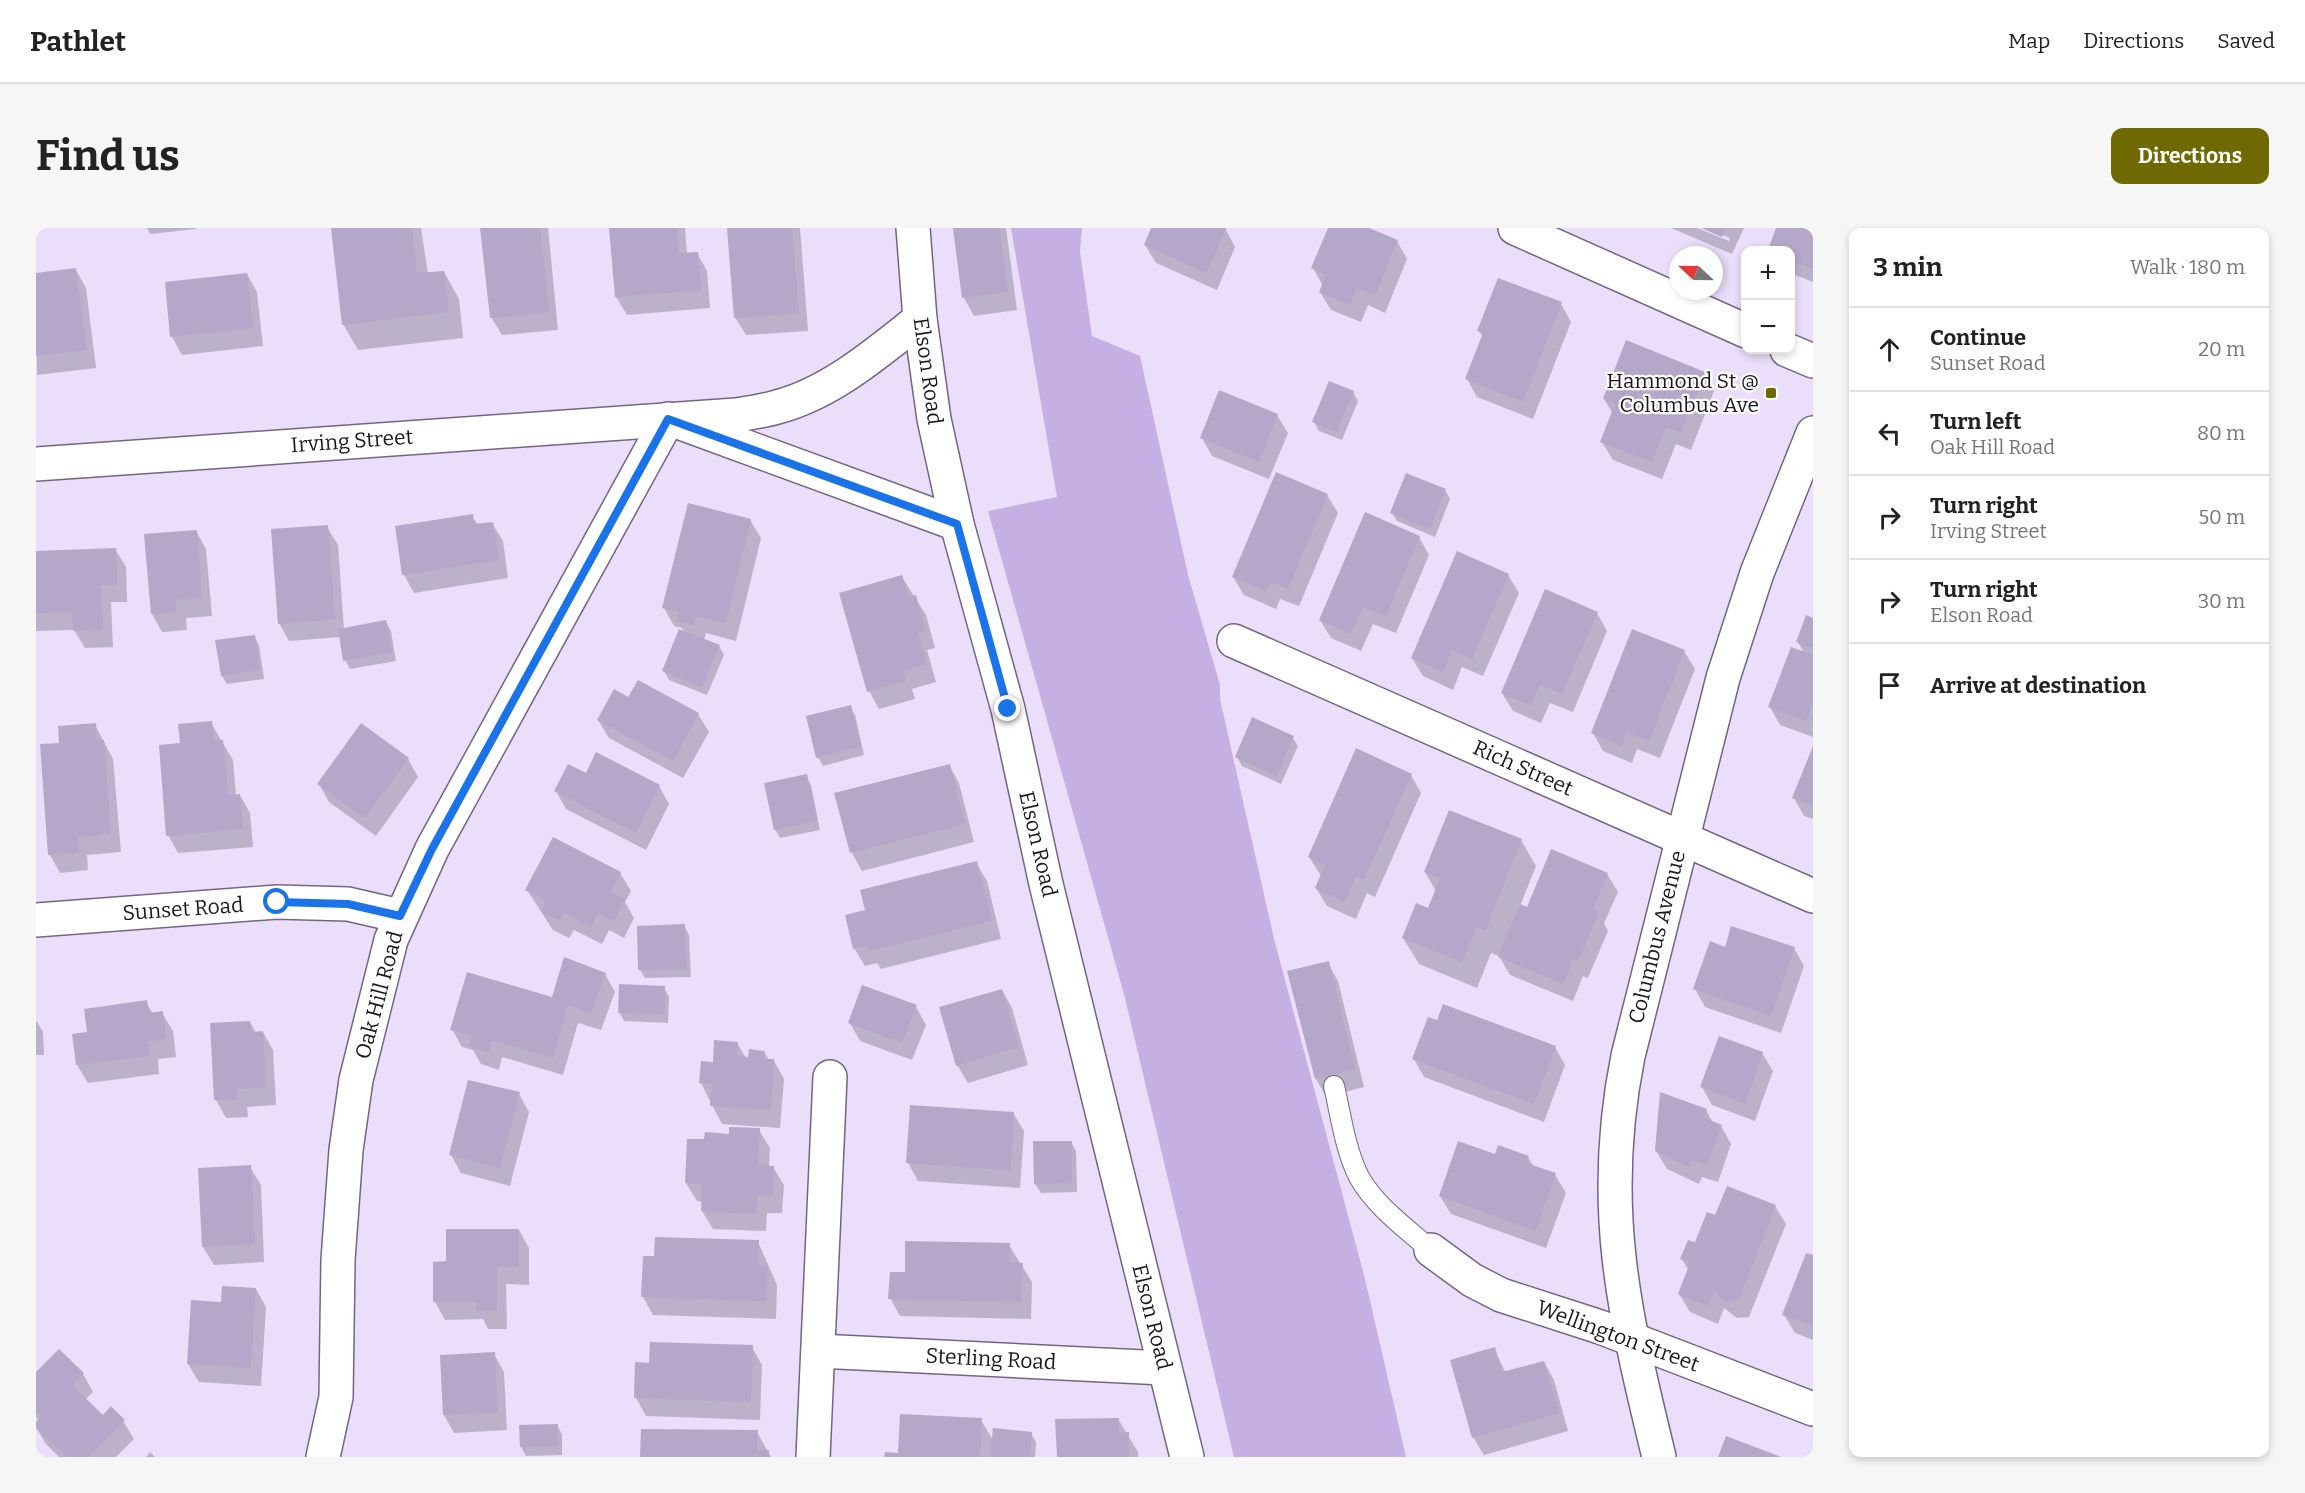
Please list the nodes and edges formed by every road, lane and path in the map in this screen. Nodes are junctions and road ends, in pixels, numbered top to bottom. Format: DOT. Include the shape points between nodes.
graph roads {
  1 [pos="913,228"];
  2 [pos="1515,228"];
  3 [pos="920,319"];
  4 [pos="1741,329"];
  5 [pos="1795,353"];
  6 [pos="1813,361"];
  7 [pos="668,419"];
  8 [pos="1813,433"];
  9 [pos="36,464"];
  10 [pos="957,524"];
  11 [pos="1234,640"];
  12 [pos="1681,838"];
  13 [pos="1813,896"];
  14 [pos="400,916"];
  15 [pos="36,920"];
  16 [pos="830,1077"];
  17 [pos="1334,1086"];
  18 [pos="1431,1250"];
  19 [pos="1630,1339"];
  20 [pos="818,1351"];
  21 [pos="1164,1368"];
  22 [pos="1813,1408"];
  23 [pos="323,1457"];
  24 [pos="813,1457"];
  25 [pos="1186,1457"];
  26 [pos="1659,1457"];
  1 -- 3 [label="street, Elson Road"];
  2 -- 4 [label="street"];
  3 -- 7 [label="street, Irving Street" via="864,361 798,400 736,415"];
  3 -- 10 [label="street, Elson Road" via="934,419"];
  5 -- 6 [label="street"];
  7 -- 9 [label="street, Irving Street"];
  7 -- 10 [label="street, Irving Street"];
  7 -- 14 [label="street, Oak Hill Road" via="432,849"];
  8 -- 12 [label="street, Columbus Avenue" via="1740,623"];
  10 -- 21 [label="street, Elson Road" via="1008,709 1046,884"];
  11 -- 12 [label="street, Rich Street"];
  12 -- 13 [label="street, Rich Street"];
  12 -- 19 [label="street, Columbus Avenue" via="1628,1056 1617,1118 1614,1217"];
  14 -- 15 [label="street, Sunset Road" via="348,904 277,902"];
  14 -- 23 [label="street, Oak Hill Road" via="370,1019 346,1150 338,1260 336,1396"];
  16 -- 20 [label="street"];
  17 -- 18 [label="lane" via="1350,1155 1360,1179 1378,1202"];
  18 -- 19 [label="street, Wellington Street" via="1472,1280 1502,1295"];
  19 -- 22 [label="street, Wellington Street"];
  19 -- 26 [label="street, Columbus Avenue"];
  20 -- 21 [label="street, Sterling Road"];
  20 -- 24 [label="street"];
  21 -- 25 [label="street, Elson Road"];
}
